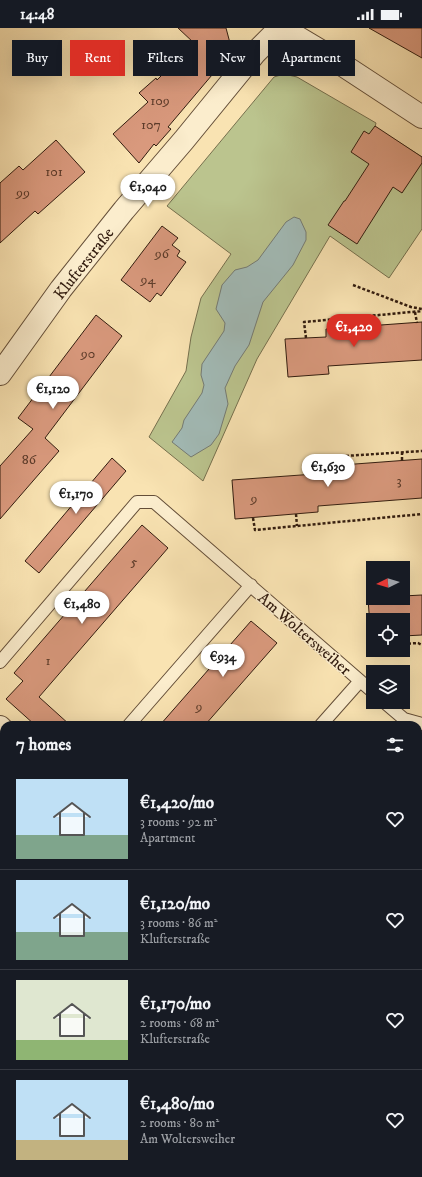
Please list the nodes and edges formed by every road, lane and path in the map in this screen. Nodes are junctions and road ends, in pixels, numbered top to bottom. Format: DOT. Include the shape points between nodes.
graph roads {
  1 [pos="281,28"];
  2 [pos="422,117"];
  3 [pos="353,285"];
  4 [pos="422,310"];
  5 [pos="415,312"];
  6 [pos="360,316"];
  7 [pos="417,323"];
  8 [pos="360,326"];
  9 [pos="306,338"];
  10 [pos="0,374"];
  11 [pos="422,451"];
  12 [pos="402,452"];
  13 [pos="402,460"];
  14 [pos="346,465"];
  15 [pos="296,514"];
  16 [pos="422,514"];
  17 [pos="253,518"];
  18 [pos="297,526"];
  19 [pos="251,586"];
  20 [pos="410,644"];
  21 [pos="422,645"];
  22 [pos="0,662"];
  23 [pos="360,681"];
  24 [pos="366,686"];
  25 [pos="392,709"];
  26 [pos="133,721"];
  27 [pos="324,721"];
  28 [pos="411,721"];
  1 -- 2 [label="street"];
  1 -- 10 [label="street, Klufterstraße" via="255,53 124,210 61,289"];
  3 -- 4 [label="path"];
  4 -- 5 [label="path"];
  5 -- 6 [label="path"];
  5 -- 7 [label="path"];
  6 -- 8 [label="path"];
  6 -- 9 [label="path" via="304,322"];
  11 -- 12 [label="path"];
  12 -- 13 [label="path"];
  12 -- 14 [label="path" via="345,456"];
  15 -- 18 [label="path"];
  16 -- 18 [label="path"];
  17 -- 18 [label="path" via="255,530"];
  19 -- 22 [label="lane, Am Woltersweiher" via="154,502 136,502"];
  19 -- 23 [label="lane, Am Woltersweiher"];
  19 -- 26 [label="lane, Am Woltersweiher"];
  20 -- 21 [label="path"];
  23 -- 24 [label="lane, Am Woltersweiher"];
  23 -- 27 [label="lane, Am Woltersweiher"];
  25 -- 28 [label="lane" via="404,719"];
}
